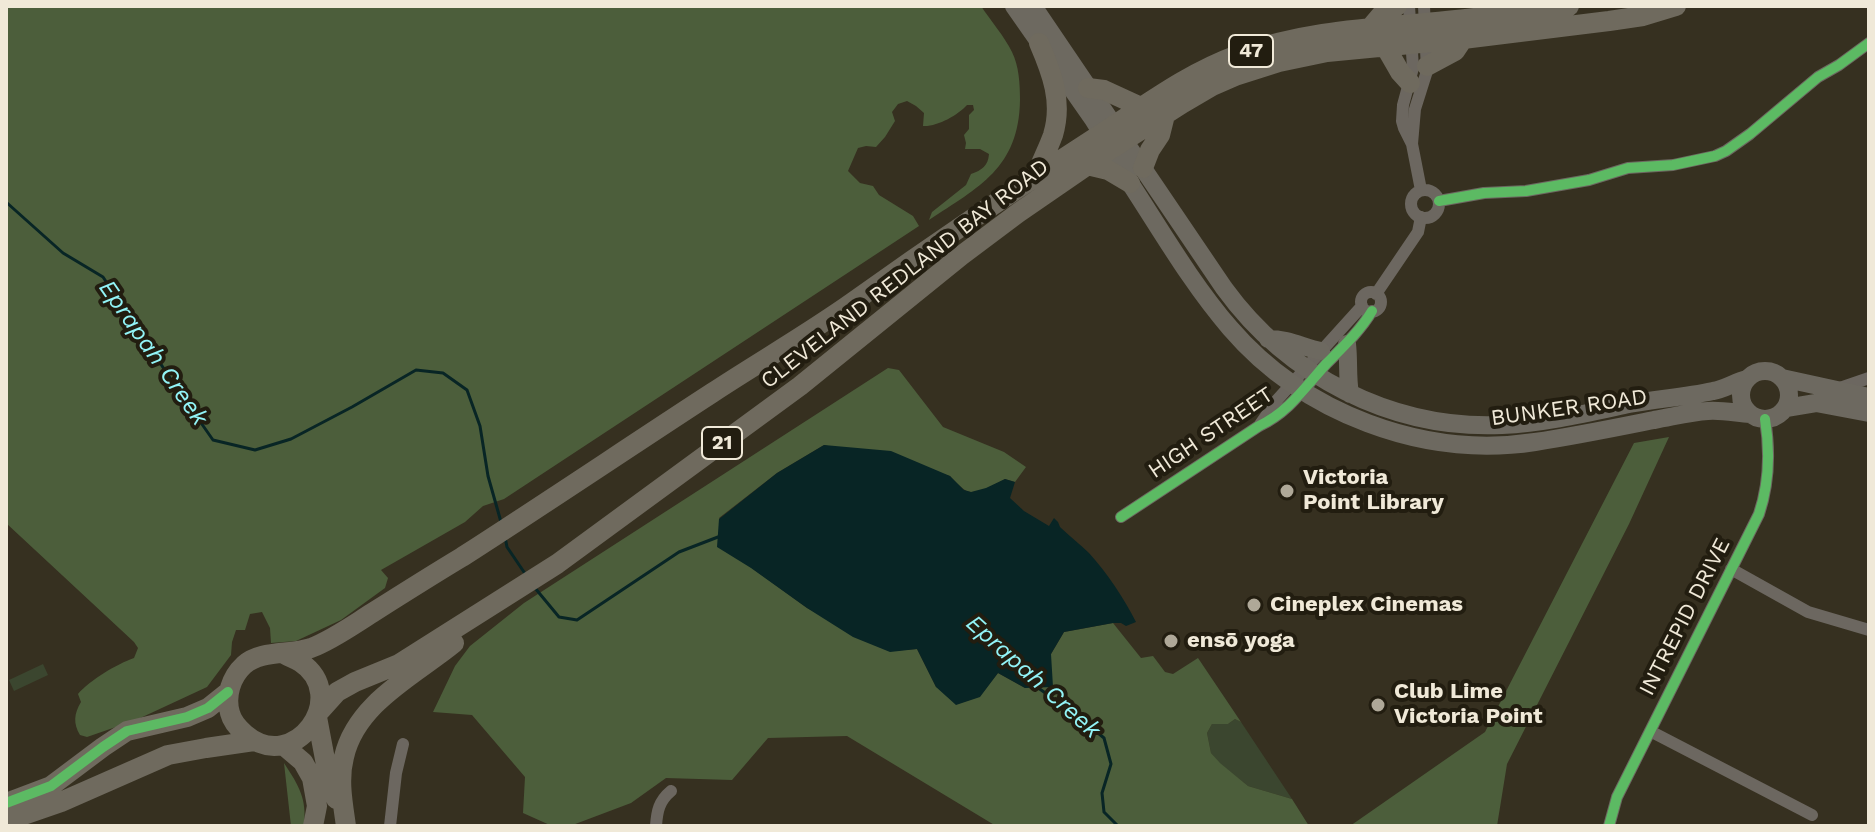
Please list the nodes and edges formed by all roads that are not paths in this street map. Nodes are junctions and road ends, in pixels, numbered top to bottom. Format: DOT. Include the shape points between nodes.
graph roads {
  1 [pos="1014,6"];
  2 [pos="1033,6"];
  3 [pos="1397,6"];
  4 [pos="1569,6"];
  5 [pos="1676,6"];
  6 [pos="1448,13"];
  7 [pos="1418,24"];
  8 [pos="1371,27"];
  9 [pos="1463,39"];
  10 [pos="1039,43"];
  11 [pos="1869,43"];
  12 [pos="1385,46"];
  13 [pos="1427,66"];
  14 [pos="1410,83"];
  15 [pos="1088,88"];
  16 [pos="1141,107"];
  17 [pos="1165,115"];
  18 [pos="1113,137"];
  19 [pos="1412,144"];
  20 [pos="1087,165"];
  21 [pos="1136,175"];
  22 [pos="1036,176"];
  23 [pos="1421,190"];
  24 [pos="1439,201"];
  25 [pos="1421,217"];
  26 [pos="1367,309"];
  27 [pos="1268,339"];
  28 [pos="1347,344"];
  29 [pos="1321,351"];
  30 [pos="1311,372"];
  31 [pos="1782,378"];
  32 [pos="1869,378"];
  33 [pos="1747,379"];
  34 [pos="1297,388"];
  35 [pos="1834,390"];
  36 [pos="1350,394"];
  37 [pos="1869,397"];
  38 [pos="1786,408"];
  39 [pos="1869,413"];
  40 [pos="1757,417"];
  41 [pos="1121,517"];
  42 [pos="1731,569"];
  43 [pos="1869,630"];
  44 [pos="284,654"];
  45 [pos="426,656"];
  46 [pos="228,692"];
  47 [pos="318,714"];
  48 [pos="1650,731"];
  49 [pos="254,741"];
  50 [pos="403,744"];
  51 [pos="283,745"];
  52 [pos="671,791"];
  53 [pos="6,803"];
  54 [pos="1812,815"];
  55 [pos="6,821"];
  56 [pos="313,826"];
  57 [pos="345,826"];
  58 [pos="390,826"];
  59 [pos="656,826"];
  60 [pos="1609,826"];
  1 -- 10 [label="main road"];
  2 -- 15 [label="main road"];
  3 -- 8 [label="highway"];
  4 -- 6 [label="highway, CLEVELAND REDLAND BAY ROAD / 47"];
  5 -- 9 [label="highway, CLEVELAND REDLAND BAY ROAD / 47" via="1643,16"];
  6 -- 7 [label="highway, CLEVELAND REDLAND BAY ROAD / 47"];
  7 -- 8 [label="highway, CLEVELAND REDLAND BAY ROAD / 47"];
  7 -- 9 [label="highway, CLEVELAND REDLAND BAY ROAD / 47"];
  7 -- 12 [label="highway, CLEVELAND REDLAND BAY ROAD / 47"];
  7 -- 13 [label="street"];
  7 -- 14 [label="street"];
  8 -- 16 [label="highway, CLEVELAND REDLAND BAY ROAD / 47" via="1301,37 1236,56"];
  9 -- 13 [label="highway" via="1455,51"];
  10 -- 18 [label="main road"];
  10 -- 22 [label="highway" via="1055,83 1057,114"];
  11 -- 24 [label="street" via="1715,156 1628,168 1526,191"];
  12 -- 14 [label="highway"];
  12 -- 17 [label="highway, CLEVELAND REDLAND BAY ROAD / 47" via="1279,62 1223,81"];
  13 -- 19 [label="street"];
  14 -- 19 [label="street" via="1402,116"];
  15 -- 16 [label="highway"];
  15 -- 18 [label="main road"];
  16 -- 18 [label="highway, CLEVELAND REDLAND BAY ROAD / 47"];
  17 -- 18 [label="highway, CLEVELAND REDLAND BAY ROAD / 47"];
  17 -- 21 [label="highway" via="1160,135"];
  18 -- 20 [label="highway, CLEVELAND REDLAND BAY ROAD / 21"];
  18 -- 21 [label="main road, BUNKER ROAD"];
  18 -- 22 [label="highway, CLEVELAND REDLAND BAY ROAD / 47"];
  19 -- 23 [label="street"];
  20 -- 21 [label="highway"];
  20 -- 45 [label="highway, CLEVELAND REDLAND BAY ROAD / 21" via="962,255 800,386"];
  21 -- 27 [label="main road, BUNKER ROAD"];
  21 -- 34 [label="main road, BUNKER ROAD" via="1208,300 1256,355"];
  22 -- 44 [label="highway, CLEVELAND REDLAND BAY ROAD / 21" via="480,545 313,647"];
  23 -- 24 [label="street" via="1434,193"];
  23 -- 25 [label="street" via="1411,203"];
  24 -- 25 [label="street" via="1438,211"];
  25 -- 26 [label="street" via="1418,232 1376,294 1380,305"];
  26 -- 28 [label="street" via="1363,325"];
  26 -- 29 [label="street"];
  27 -- 29 [label="main road"];
  27 -- 30 [label="main road, BUNKER ROAD"];
  28 -- 30 [label="street"];
  28 -- 36 [label="main road"];
  29 -- 30 [label="street"];
  30 -- 34 [label="street, HIGH STREET"];
  30 -- 36 [label="main road, BUNKER ROAD"];
  31 -- 33 [label="main road" via="1764,371"];
  31 -- 35 [label="main road"];
  31 -- 38 [label="main road" via="1789,392"];
  32 -- 35 [label="street"];
  33 -- 36 [label="main road, BUNKER ROAD" via="1714,391 1500,425 1414,417"];
  33 -- 40 [label="main road" via="1742,401"];
  34 -- 40 [label="main road, BUNKER ROAD" via="1379,427 1451,443 1531,443 1707,411"];
  34 -- 41 [label="street, HIGH STREET" via="1259,426"];
  35 -- 37 [label="main road"];
  38 -- 39 [label="main road" via="1816,403"];
  38 -- 40 [label="main road" via="1777,417"];
  40 -- 42 [label="street, INTREPID DRIVE" via="1768,460 1764,500"];
  42 -- 43 [label="street" via="1808,612"];
  42 -- 48 [label="street, INTREPID DRIVE"];
  44 -- 46 [label="highway, CLEVELAND REDLAND BAY ROAD / 21" via="247,662"];
  44 -- 47 [label="highway, 21" via="303,663 315,678"];
  45 -- 47 [label="highway, 21" via="355,682 337,692"];
  45 -- 57 [label="highway, 21" via="362,718 351,737 341,783"];
  46 -- 49 [label="highway" via="230,713"];
  46 -- 53 [label="highway, CLEVELAND REDLAND BAY ROAD" via="187,717 127,731 51,786"];
  47 -- 51 [label="highway" via="300,738"];
  47 -- 57 [label="highway, 21" via="327,770"];
  48 -- 54 [label="street"];
  48 -- 60 [label="street, INTREPID DRIVE" via="1617,797"];
  49 -- 51 [label="highway"];
  49 -- 55 [label="highway" via="168,755"];
  50 -- 58 [label="street"];
  51 -- 56 [label="highway" via="312,778 317,806"];
  52 -- 59 [label="street" via="658,808"];
}
